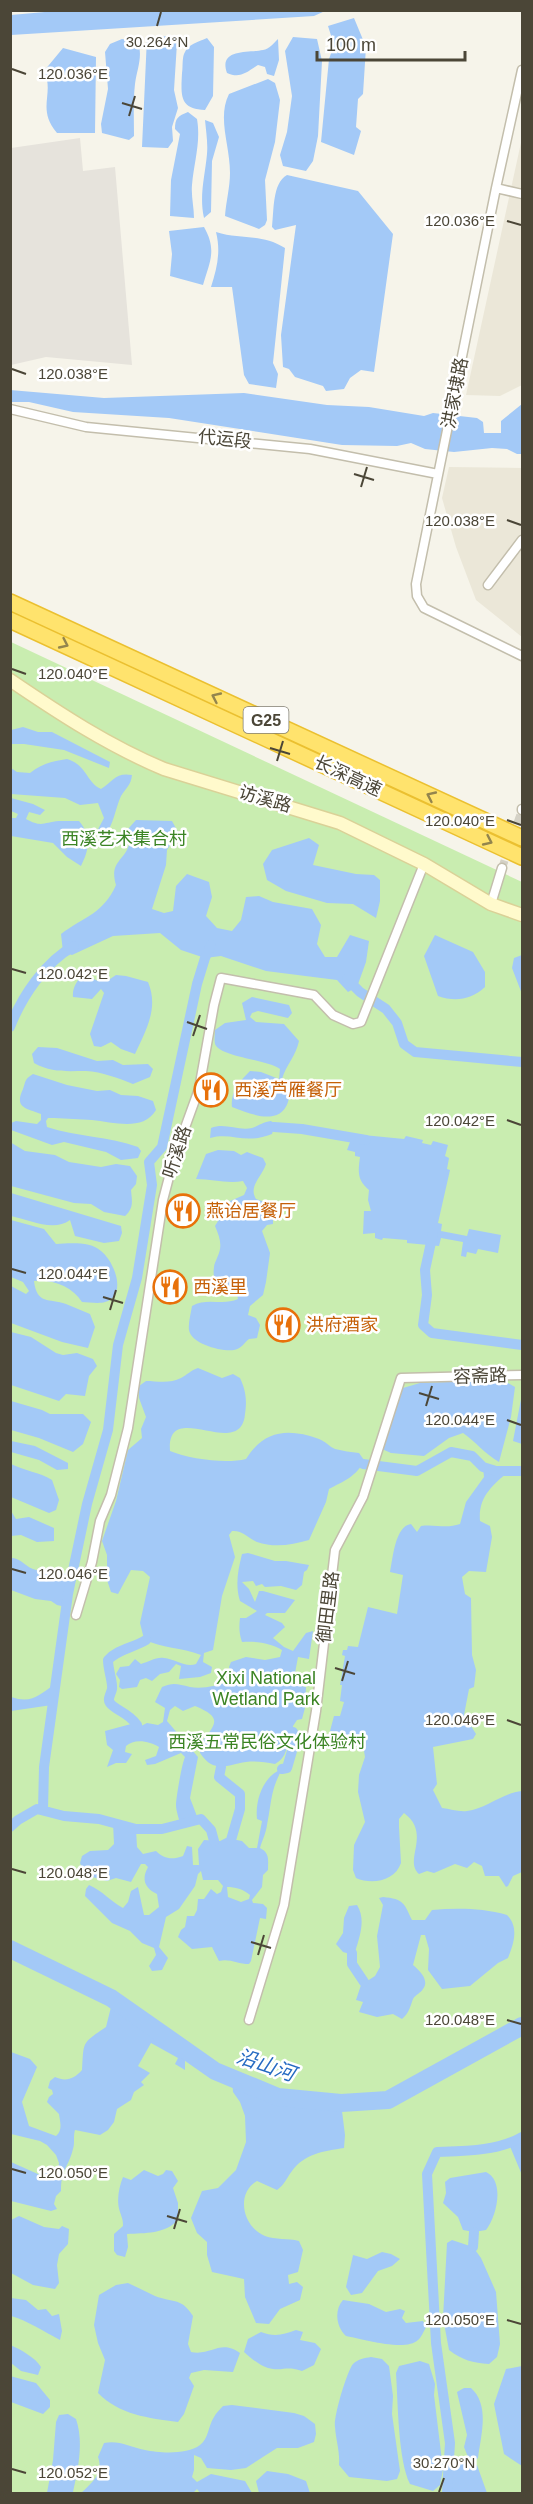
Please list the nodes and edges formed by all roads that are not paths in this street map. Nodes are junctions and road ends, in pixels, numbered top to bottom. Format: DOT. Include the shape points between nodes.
graph roads {
  1 [pos="522,70"];
  2 [pos="496,188"];
  3 [pos="522,194"];
  4 [pos="10,409"];
  5 [pos="438,474"];
  6 [pos="522,540"];
  7 [pos="489,585"];
  8 [pos="10,602"];
  9 [pos="10,620"];
  10 [pos="522,656"];
  11 [pos="10,680"];
  12 [pos="522,838"];
  13 [pos="522,857"];
  14 [pos="424,864"];
  15 [pos="502,868"];
  16 [pos="490,904"];
  17 [pos="522,915"];
  18 [pos="522,1375"];
  19 [pos="401,1378"];
  20 [pos="76,1615"];
  21 [pos="249,2020"];
  1 -- 2 [label="street, 洪家埭路"];
  2 -- 3 [label="street"];
  2 -- 5 [label="street, 洪家埭路"];
  4 -- 5 [label="street, 代运段" via="86,427 310,449"];
  5 -- 10 [label="street, 洪家埭路" via="416,584 417,596 424,608"];
  6 -- 7 [label="street"];
  12 -- 8 [label="highway, 长深高速 / G25, one-way"];
  9 -- 13 [label="highway, 长深高速 / G25, one-way"];
  11 -- 14 [label="street, 访溪路" via="91,733 140,759 340,823"];
  14 -- 16 [label="street, 访溪路"];
  14 -- 20 [label="street, 听溪路" via="361,1022 353,1024 333,1015 314,995 221,978 199,1089 163,1200 128,1428"];
  15 -- 16 [label="street"];
  16 -- 17 [label="street, 访溪路"];
  18 -- 19 [label="street, 容斋路"];
  19 -- 21 [label="street, 御田里路" via="363,1497 335,1550 316,1711 284,1905"];
}
